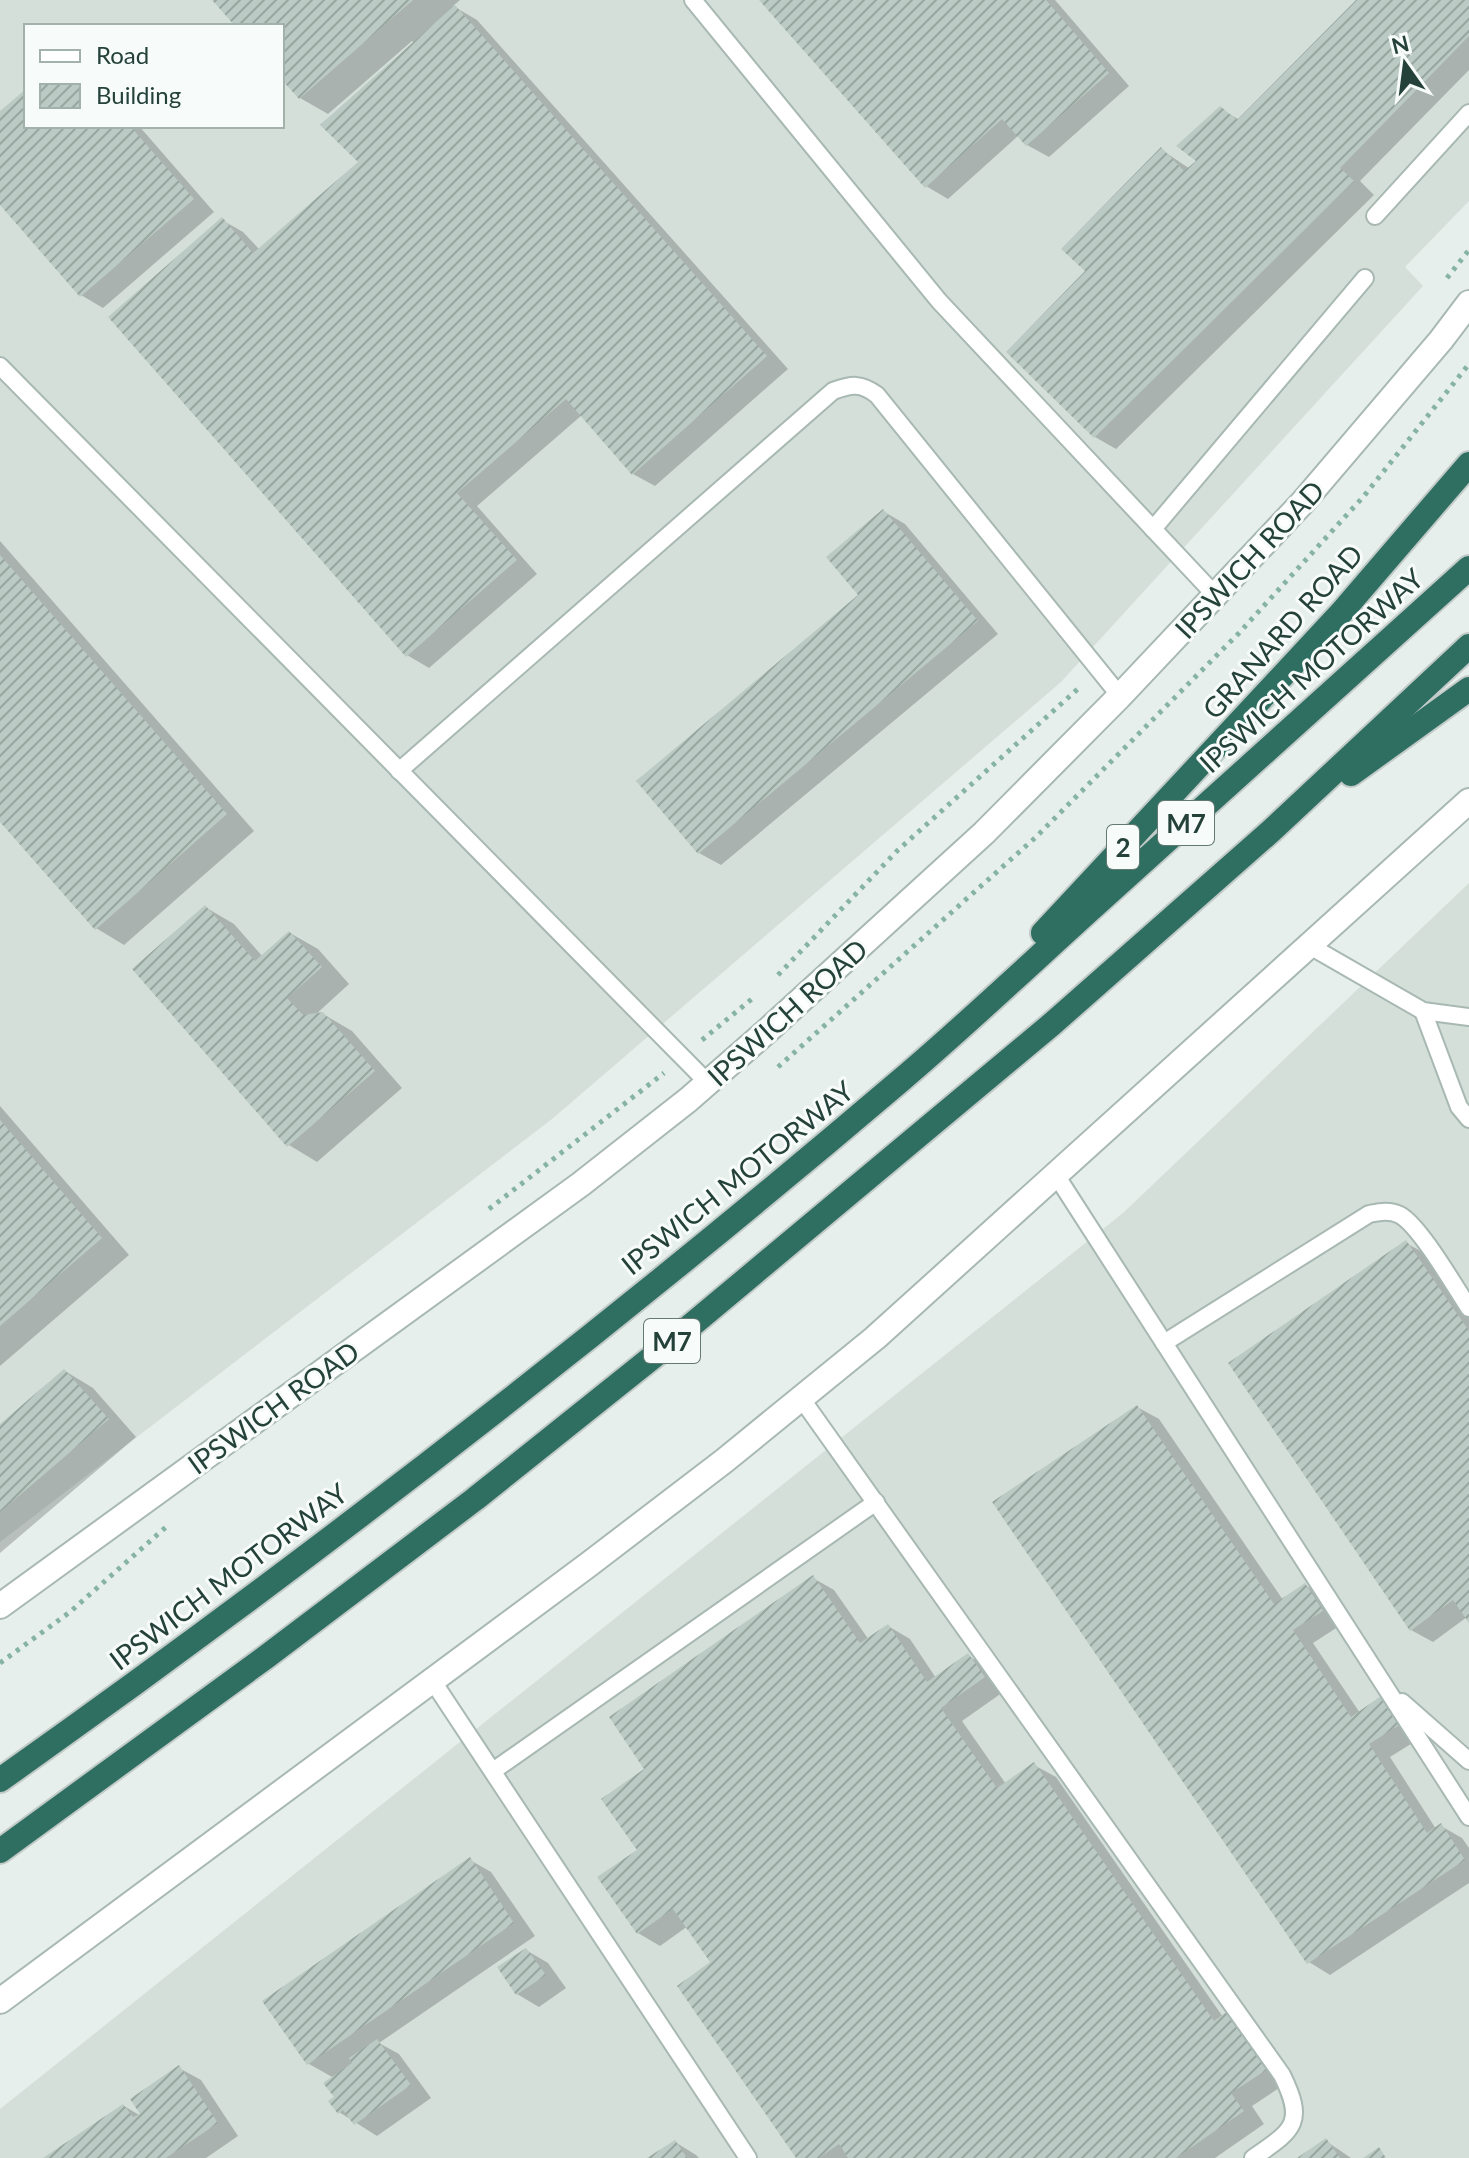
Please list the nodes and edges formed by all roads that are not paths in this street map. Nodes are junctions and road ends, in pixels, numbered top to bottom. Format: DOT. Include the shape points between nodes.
graph roads {
  1 [pos="693,0"];
  2 [pos="1469,113"];
  3 [pos="1375,216"];
  4 [pos="1365,278"];
  5 [pos="1469,303"];
  6 [pos="0,366"];
  7 [pos="1469,464"];
  8 [pos="1153,529"];
  9 [pos="1469,568"];
  10 [pos="1216,596"];
  11 [pos="1469,646"];
  12 [pos="1469,689"];
  13 [pos="1120,696"];
  14 [pos="399,771"];
  15 [pos="1469,801"];
  16 [pos="1271,831"];
  17 [pos="1310,946"];
  18 [pos="1423,1011"];
  19 [pos="1469,1017"];
  20 [pos="903,1079"];
  21 [pos="708,1083"];
  22 [pos="1469,1119"];
  23 [pos="1056,1175"];
  24 [pos="1469,1308"];
  25 [pos="1164,1343"];
  26 [pos="801,1398"];
  27 [pos="876,1502"];
  28 [pos="0,1606"];
  29 [pos="432,1680"];
  30 [pos="1386,1688"];
  31 [pos="1469,1761"];
  32 [pos="493,1771"];
  33 [pos="0,1780"];
  34 [pos="1469,1817"];
  35 [pos="0,1851"];
  36 [pos="0,2001"];
  37 [pos="748,2158"];
  38 [pos="1253,2158"];
  1 -- 8 [label="lane" via="939,301"];
  2 -- 3 [label="lane"];
  4 -- 8 [label="lane"];
  5 -- 10 [label="street, IPSWICH ROAD" via="1312,491"];
  6 -- 14 [label="lane"];
  7 -- 20 [label="highway, GRANARD ROAD / 2" via="1341,613"];
  8 -- 10 [label="lane"];
  9 -- 20 [label="highway, IPSWICH MOTORWAY / M7"];
  10 -- 13 [label="street, IPSWICH ROAD"];
  11 -- 16 [label="highway, M7"];
  12 -- 16 [label="highway"];
  13 -- 14 [label="lane" via="877,395 863,384 848,385 833,391"];
  13 -- 21 [label="street, IPSWICH ROAD" via="984,833"];
  14 -- 21 [label="lane"];
  15 -- 17 [label="street"];
  16 -- 35 [label="highway, M7" via="1052,1024 664,1348 463,1508"];
  17 -- 18 [label="lane"];
  17 -- 23 [label="street"];
  18 -- 19 [label="lane"];
  18 -- 22 [label="lane" via="1459,1107"];
  20 -- 33 [label="highway, IPSWICH MOTORWAY / M7" via="558,1361 304,1557"];
  21 -- 28 [label="street, IPSWICH ROAD" via="581,1184"];
  23 -- 25 [label="lane"];
  23 -- 26 [label="street"];
  24 -- 25 [label="lane" via="1414,1227 1384,1211 1369,1214"];
  25 -- 30 [label="lane"];
  26 -- 27 [label="lane"];
  26 -- 29 [label="street"];
  27 -- 32 [label="lane"];
  27 -- 38 [label="lane" via="1282,2075 1295,2115 1287,2135"];
  29 -- 32 [label="lane"];
  29 -- 36 [label="street"];
  30 -- 31 [label="lane"];
  30 -- 34 [label="lane"];
  32 -- 37 [label="lane"];
}
